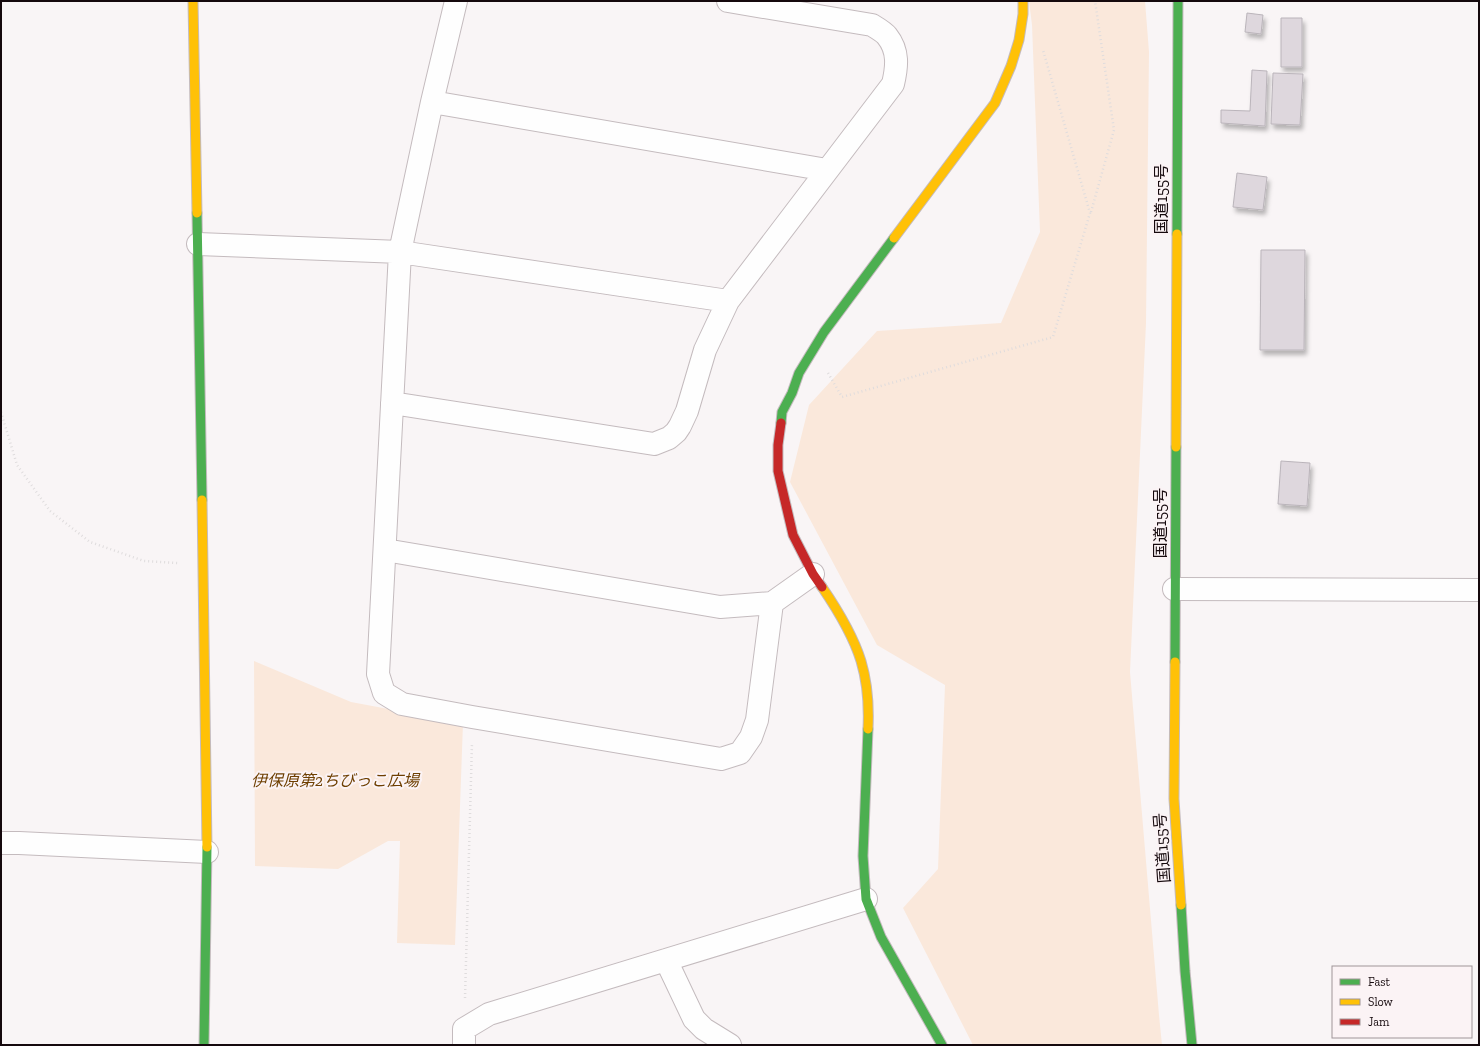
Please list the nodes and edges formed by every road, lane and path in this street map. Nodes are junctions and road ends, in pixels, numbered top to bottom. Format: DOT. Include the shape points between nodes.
graph roads {
  1 [pos="193,1"];
  2 [pos="456,1"];
  3 [pos="728,1"];
  4 [pos="1022,1"];
  5 [pos="1095,1"];
  6 [pos="1178,1"];
  7 [pos="1042,45"];
  8 [pos="432,102"];
  9 [pos="827,170"];
  10 [pos="1090,213"];
  11 [pos="198,244"];
  12 [pos="400,252"];
  13 [pos="728,301"];
  14 [pos="824,367"];
  15 [pos="392,403"];
  16 [pos="1,412"];
  17 [pos="385,550"];
  18 [pos="202,564"];
  19 [pos="813,574"];
  20 [pos="1174,589"];
  21 [pos="1479,590"];
  22 [pos="772,603"];
  23 [pos="472,717"];
  24 [pos="1,843"];
  25 [pos="207,852"];
  26 [pos="866,899"];
  27 [pos="666,960"];
  28 [pos="464,1037"];
  29 [pos="204,1045"];
  30 [pos="730,1045"];
  31 [pos="942,1045"];
  32 [pos="1192,1045"];
  1 -- 11 [label="main road"];
  2 -- 8 [label="street"];
  3 -- 9 [label="street" via="872,25 887,36 897,54 893,84"];
  4 -- 19 [label="main road" via="1023,18 1017,47 995,103 824,332 799,373 782,412 778,471 793,535"];
  5 -- 10 [label="path" via="1114,130"];
  6 -- 20 [label="main road, 国道155号"];
  7 -- 10 [label="path"];
  8 -- 9 [label="street"];
  8 -- 12 [label="street"];
  9 -- 13 [label="street"];
  10 -- 14 [label="path" via="1053,337 842,397"];
  11 -- 12 [label="street"];
  11 -- 18 [label="main road"];
  12 -- 13 [label="street"];
  12 -- 15 [label="street"];
  13 -- 15 [label="street" via="705,350 688,411 676,432 654,444"];
  15 -- 17 [label="street"];
  16 -- 18 [label="path" via="17,465 50,511 90,542 144,561"];
  17 -- 22 [label="street" via="720,607"];
  17 -- 23 [label="street" via="378,674 384,693 402,704"];
  18 -- 25 [label="main road"];
  19 -- 22 [label="street"];
  19 -- 26 [label="main road" via="835,606 861,661 869,709 863,856"];
  20 -- 21 [label="street"];
  20 -- 32 [label="main road, 国道155号" via="1174,799"];
  22 -- 23 [label="street" via="758,720 740,753 721,759"];
  23 -- 28 [label="path"];
  24 -- 25 [label="street"];
  25 -- 29 [label="main road"];
  26 -- 27 [label="street"];
  26 -- 31 [label="main road" via="881,937"];
  27 -- 28 [label="street" via="489,1014"];
  27 -- 30 [label="street" via="694,1018 704,1029"];
}
